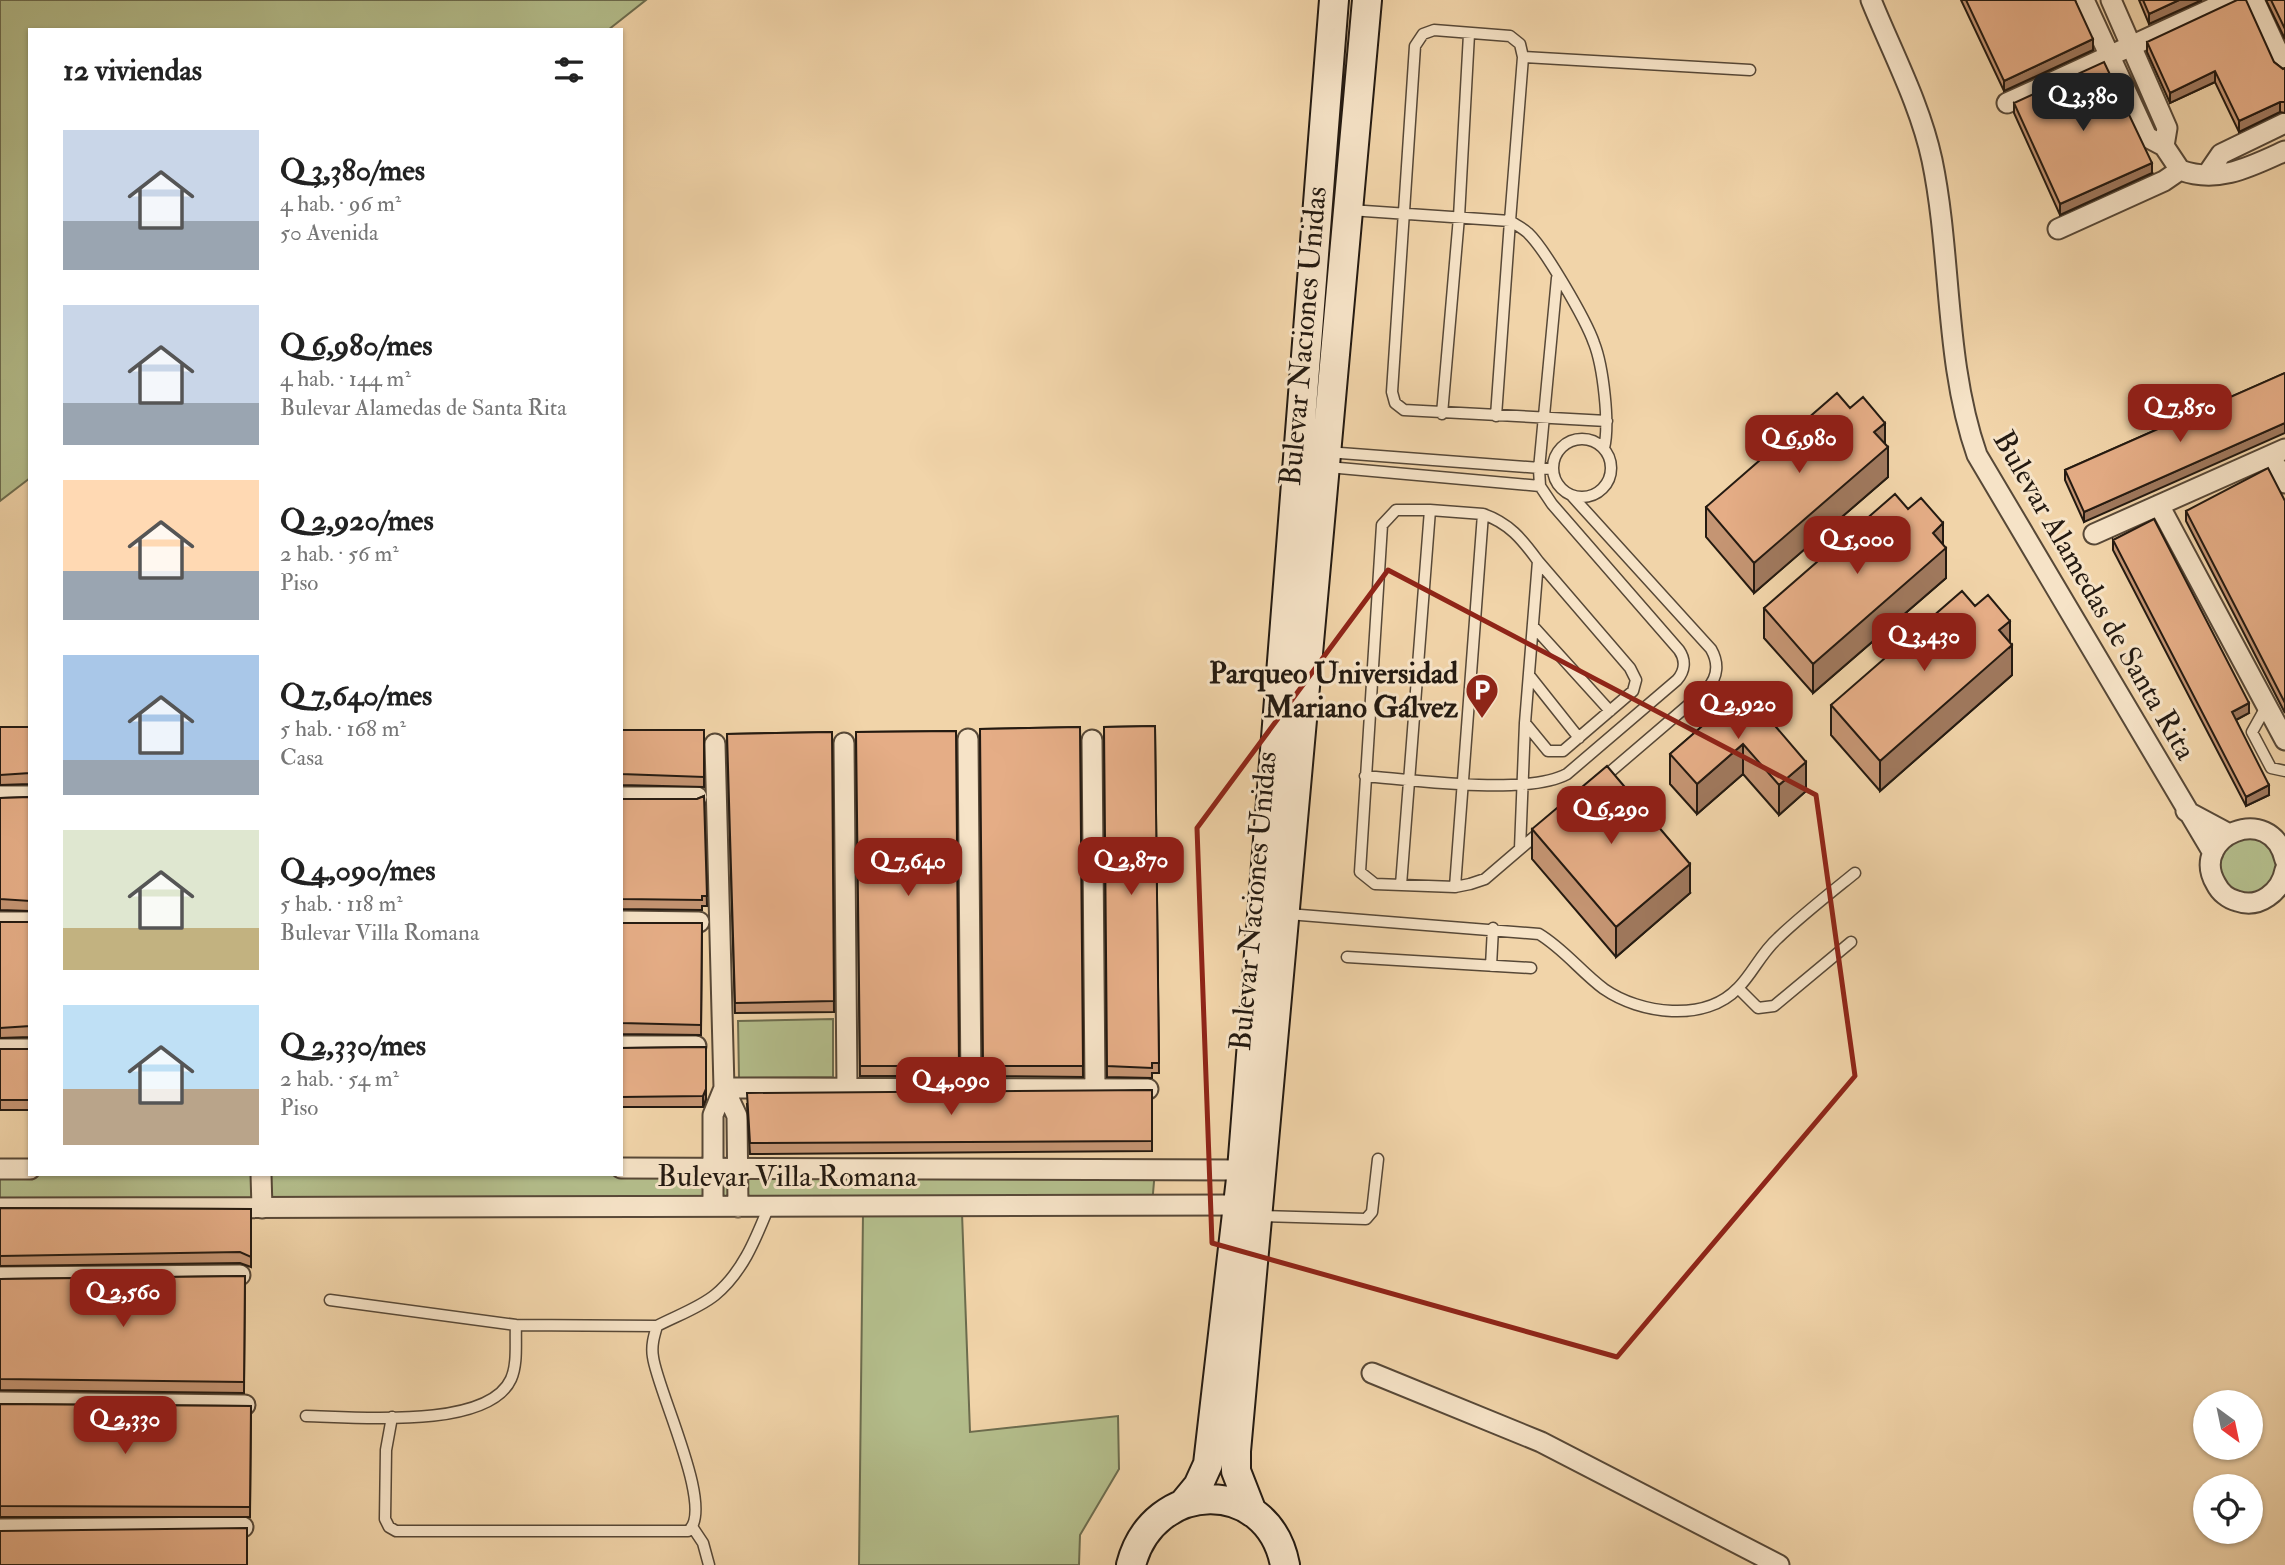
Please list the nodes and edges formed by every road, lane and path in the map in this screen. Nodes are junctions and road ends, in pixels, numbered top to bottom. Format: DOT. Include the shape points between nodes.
graph roads {
  1 [pos="1334,0"];
  2 [pos="1367,0"];
  3 [pos="1871,0"];
  4 [pos="2084,0"];
  5 [pos="2110,0"];
  6 [pos="2231,0"];
  7 [pos="2254,0"];
  8 [pos="1469,34"];
  9 [pos="2131,45"];
  10 [pos="2110,55"];
  11 [pos="1523,57"];
  12 [pos="2285,67"];
  13 [pos="1750,70"];
  14 [pos="2007,103"];
  15 [pos="2285,123"];
  16 [pos="2164,146"];
  17 [pos="2285,151"];
  18 [pos="2180,170"];
  19 [pos="2208,173"];
  20 [pos="1348,210"];
  21 [pos="1406,214"];
  22 [pos="1459,217"];
  23 [pos="1510,221"];
  24 [pos="2059,229"];
  25 [pos="1558,278"];
  26 [pos="1442,414"];
  27 [pos="1496,416"];
  28 [pos="1544,418"];
  29 [pos="1608,421"];
  30 [pos="1604,448"];
  31 [pos="2278,453"];
  32 [pos="1326,459"];
  33 [pos="1539,469"];
  34 [pos="1553,469"];
  35 [pos="2285,483"];
  36 [pos="1540,486"];
  37 [pos="1572,496"];
  38 [pos="2160,505"];
  39 [pos="1430,510"];
  40 [pos="1483,514"];
  41 [pos="2094,534"];
  42 [pos="1538,561"];
  43 [pos="1533,626"];
  44 [pos="1529,675"];
  45 [pos="2267,706"];
  46 [pos="1610,711"];
  47 [pos="1525,723"];
  48 [pos="1579,738"];
  49 [pos="968,739"];
  50 [pos="1092,740"];
  51 [pos="2285,740"];
  52 [pos="844,743"];
  53 [pos="715,744"];
  54 [pos="2285,771"];
  55 [pos="1365,776"];
  56 [pos="1407,779"];
  57 [pos="1461,783"];
  58 [pos="1521,784"];
  59 [pos="1593,786"];
  60 [pos="0,796"];
  61 [pos="28,796"];
  62 [pos="623,797"];
  63 [pos="697,797"];
  64 [pos="2185,811"];
  65 [pos="1551,822"];
  66 [pos="2229,834"];
  67 [pos="1520,849"];
  68 [pos="2213,853"];
  69 [pos="2284,867"];
  70 [pos="1855,873"];
  71 [pos="1401,885"];
  72 [pos="1455,887"];
  73 [pos="1285,914"];
  74 [pos="623,921"];
  75 [pos="0,922"];
  76 [pos="28,922"];
  77 [pos="699,922"];
  78 [pos="1493,929"];
  79 [pos="1851,943"];
  80 [pos="1347,957"];
  81 [pos="1491,966"];
  82 [pos="1531,968"];
  83 [pos="1738,988"];
  84 [pos="623,1046"];
  85 [pos="696,1046"];
  86 [pos="0,1049"];
  87 [pos="28,1049"];
  88 [pos="971,1087"];
  89 [pos="1096,1087"];
  90 [pos="724,1088"];
  91 [pos="847,1088"];
  92 [pos="1148,1089"];
  93 [pos="1378,1159"];
  94 [pos="738,1167"];
  95 [pos="623,1168"];
  96 [pos="712,1168"];
  97 [pos="0,1169"];
  98 [pos="28,1169"];
  99 [pos="1242,1170"];
  100 [pos="261,1176"];
  101 [pos="713,1206"];
  102 [pos="769,1206"];
  103 [pos="738,1207"];
  104 [pos="0,1208"];
  105 [pos="262,1208"];
  106 [pos="1248,1210"];
  107 [pos="240,1275"];
  108 [pos="0,1277"];
  109 [pos="330,1300"];
  110 [pos="516,1325"];
  111 [pos="657,1326"];
  112 [pos="1372,1373"];
  113 [pos="0,1402"];
  114 [pos="246,1405"];
  115 [pos="306,1416"];
  116 [pos="392,1417"];
  117 [pos="1184,1503"];
  118 [pos="1252,1512"];
  119 [pos="243,1527"];
  120 [pos="692,1528"];
  121 [pos="0,1529"];
  122 [pos="709,1565"];
  123 [pos="1131,1565"];
  124 [pos="1286,1565"];
  125 [pos="1779,1565"];
  1 -- 99 [label="main road, Bulevar Naciones Unidas"];
  2 -- 20 [label="main road, Bulevar Naciones Unidas"];
  3 -- 64 [label="street, Bulevar Alamedas de Santa Rita" via="1930,149 1962,403 1976,455"];
  4 -- 10 [label="street"];
  5 -- 9 [label="street"];
  6 -- 9 [label="street"];
  7 -- 12 [label="street"];
  8 -- 11 [label="lane" via="1510,36 1520,44"];
  8 -- 21 [label="lane" via="1434,30 1423,34 1415,46"];
  8 -- 22 [label="lane"];
  9 -- 10 [label="street"];
  9 -- 16 [label="street" via="2168,128"];
  10 -- 14 [label="street"];
  10 -- 16 [label="street" via="2147,137"];
  11 -- 13 [label="lane"];
  11 -- 23 [label="lane"];
  15 -- 19 [label="street" via="2221,154"];
  16 -- 18 [label="street"];
  17 -- 19 [label="street" via="2231,176"];
  18 -- 19 [label="street"];
  18 -- 24 [label="street"];
  20 -- 21 [label="lane"];
  20 -- 32 [label="main road, Bulevar Naciones Unidas"];
  21 -- 22 [label="lane"];
  21 -- 26 [label="lane" via="1392,392 1395,403 1404,410"];
  22 -- 23 [label="lane"];
  22 -- 26 [label="lane"];
  23 -- 25 [label="lane" via="1539,246"];
  23 -- 27 [label="lane"];
  25 -- 28 [label="lane"];
  25 -- 29 [label="lane" via="1596,346"];
  26 -- 27 [label="lane"];
  27 -- 28 [label="lane"];
  28 -- 29 [label="lane"];
  28 -- 33 [label="lane"];
  29 -- 30 [label="lane"];
  30 -- 34 [label="lane" via="1588,439 1569,442 1556,455"];
  30 -- 37 [label="lane" via="1611,466 1606,484 1591,496"];
  31 -- 35 [label="street"];
  31 -- 38 [label="street"];
  32 -- 33 [label="lane"];
  32 -- 36 [label="lane"];
  32 -- 73 [label="main road, Bulevar Naciones Unidas"];
  33 -- 34 [label="lane"];
  33 -- 36 [label="lane"];
  34 -- 37 [label="lane" via="1557,483"];
  36 -- 58 [label="lane" via="1679,650 1684,664 1677,680 1567,774 1548,782"];
  37 -- 59 [label="lane" via="1711,649 1716,663 1715,677 1707,689"];
  38 -- 41 [label="street"];
  38 -- 45 [label="street"];
  39 -- 40 [label="lane"];
  39 -- 55 [label="lane" via="1396,510 1382,525"];
  39 -- 56 [label="lane"];
  40 -- 42 [label="lane" via="1513,530"];
  40 -- 57 [label="lane"];
  42 -- 43 [label="lane"];
  42 -- 46 [label="lane" via="1634,674 1633,691"];
  43 -- 44 [label="lane"];
  43 -- 46 [label="lane"];
  44 -- 47 [label="lane"];
  44 -- 48 [label="lane"];
  45 -- 51 [label="street"];
  45 -- 54 [label="lane" via="2252,732 2271,768"];
  46 -- 48 [label="lane"];
  47 -- 48 [label="lane" via="1553,754"];
  47 -- 58 [label="lane"];
  49 -- 88 [label="street"];
  50 -- 89 [label="street"];
  52 -- 91 [label="street"];
  53 -- 90 [label="street"];
  55 -- 56 [label="lane"];
  55 -- 71 [label="lane" via="1360,872 1375,884"];
  56 -- 57 [label="lane"];
  56 -- 71 [label="lane"];
  57 -- 58 [label="lane"];
  57 -- 72 [label="lane"];
  58 -- 67 [label="lane"];
  60 -- 61 [label="street"];
  62 -- 63 [label="street"];
  64 -- 66 [label="street"];
  64 -- 68 [label="street, Bulevar Alamedas de Santa Rita"];
  65 -- 67 [label="lane"];
  66 -- 68 [label="street"];
  66 -- 69 [label="street" via="2239,829 2270,835"];
  67 -- 72 [label="lane" via="1485,879"];
  68 -- 69 [label="street" via="2212,877 2218,888 2237,902 2261,901"];
  70 -- 83 [label="lane" via="1776,939"];
  71 -- 72 [label="lane"];
  73 -- 78 [label="lane"];
  73 -- 106 [label="main road, Bulevar Naciones Unidas"];
  74 -- 77 [label="street"];
  75 -- 76 [label="street"];
  78 -- 81 [label="lane"];
  78 -- 83 [label="lane" via="1539,934 1605,989 1630,1002 1668,1011 1697,1010 1722,1001"];
  79 -- 83 [label="lane" via="1774,1006 1758,1008"];
  80 -- 81 [label="lane"];
  81 -- 82 [label="lane"];
  84 -- 85 [label="street"];
  86 -- 87 [label="street"];
  88 -- 89 [label="street"];
  88 -- 91 [label="street"];
  89 -- 92 [label="street"];
  90 -- 91 [label="street"];
  90 -- 94 [label="street" via="737,1116"];
  90 -- 96 [label="street" via="713,1115"];
  93 -- 106 [label="lane" via="1372,1212 1366,1219"];
  94 -- 96 [label="street, Bulevar Villa Romana"];
  94 -- 99 [label="street, Bulevar Villa Romana"];
  94 -- 103 [label="street"];
  95 -- 96 [label="street, Bulevar Villa Romana"];
  96 -- 101 [label="street"];
  97 -- 98 [label="street"];
  99 -- 106 [label="main road, Bulevar Naciones Unidas"];
  100 -- 105 [label="street"];
  101 -- 103 [label="street, Bulevar Villa Romana"];
  101 -- 105 [label="street, Bulevar Villa Romana"];
  102 -- 103 [label="street, Bulevar Villa Romana"];
  102 -- 106 [label="street, Bulevar Villa Romana"];
  102 -- 111 [label="lane" via="753,1245 724,1286"];
  104 -- 105 [label="street, Bulevar Villa Romana"];
  106 -- 117 [label="main road, Bulevar Naciones Unidas" via="1208,1464"];
  106 -- 118 [label="main road, Bulevar Naciones Unidas" via="1236,1471"];
  107 -- 108 [label="street"];
  109 -- 110 [label="lane"];
  110 -- 111 [label="lane"];
  110 -- 116 [label="lane" via="514,1370 497,1396 479,1406 440,1414"];
  111 -- 120 [label="lane" via="653,1359 693,1487 696,1519"];
  112 -- 125 [label="street" via="1541,1442"];
  113 -- 114 [label="street"];
  115 -- 116 [label="lane"];
  116 -- 120 [label="lane" via="386,1519 396,1531 684,1533"];
  117 -- 118 [label="main road" via="1219,1499"];
  117 -- 123 [label="main road" via="1154,1520"];
  118 -- 124 [label="main road" via="1272,1530"];
  119 -- 121 [label="street"];
  120 -- 122 [label="lane" via="703,1543"];
}
